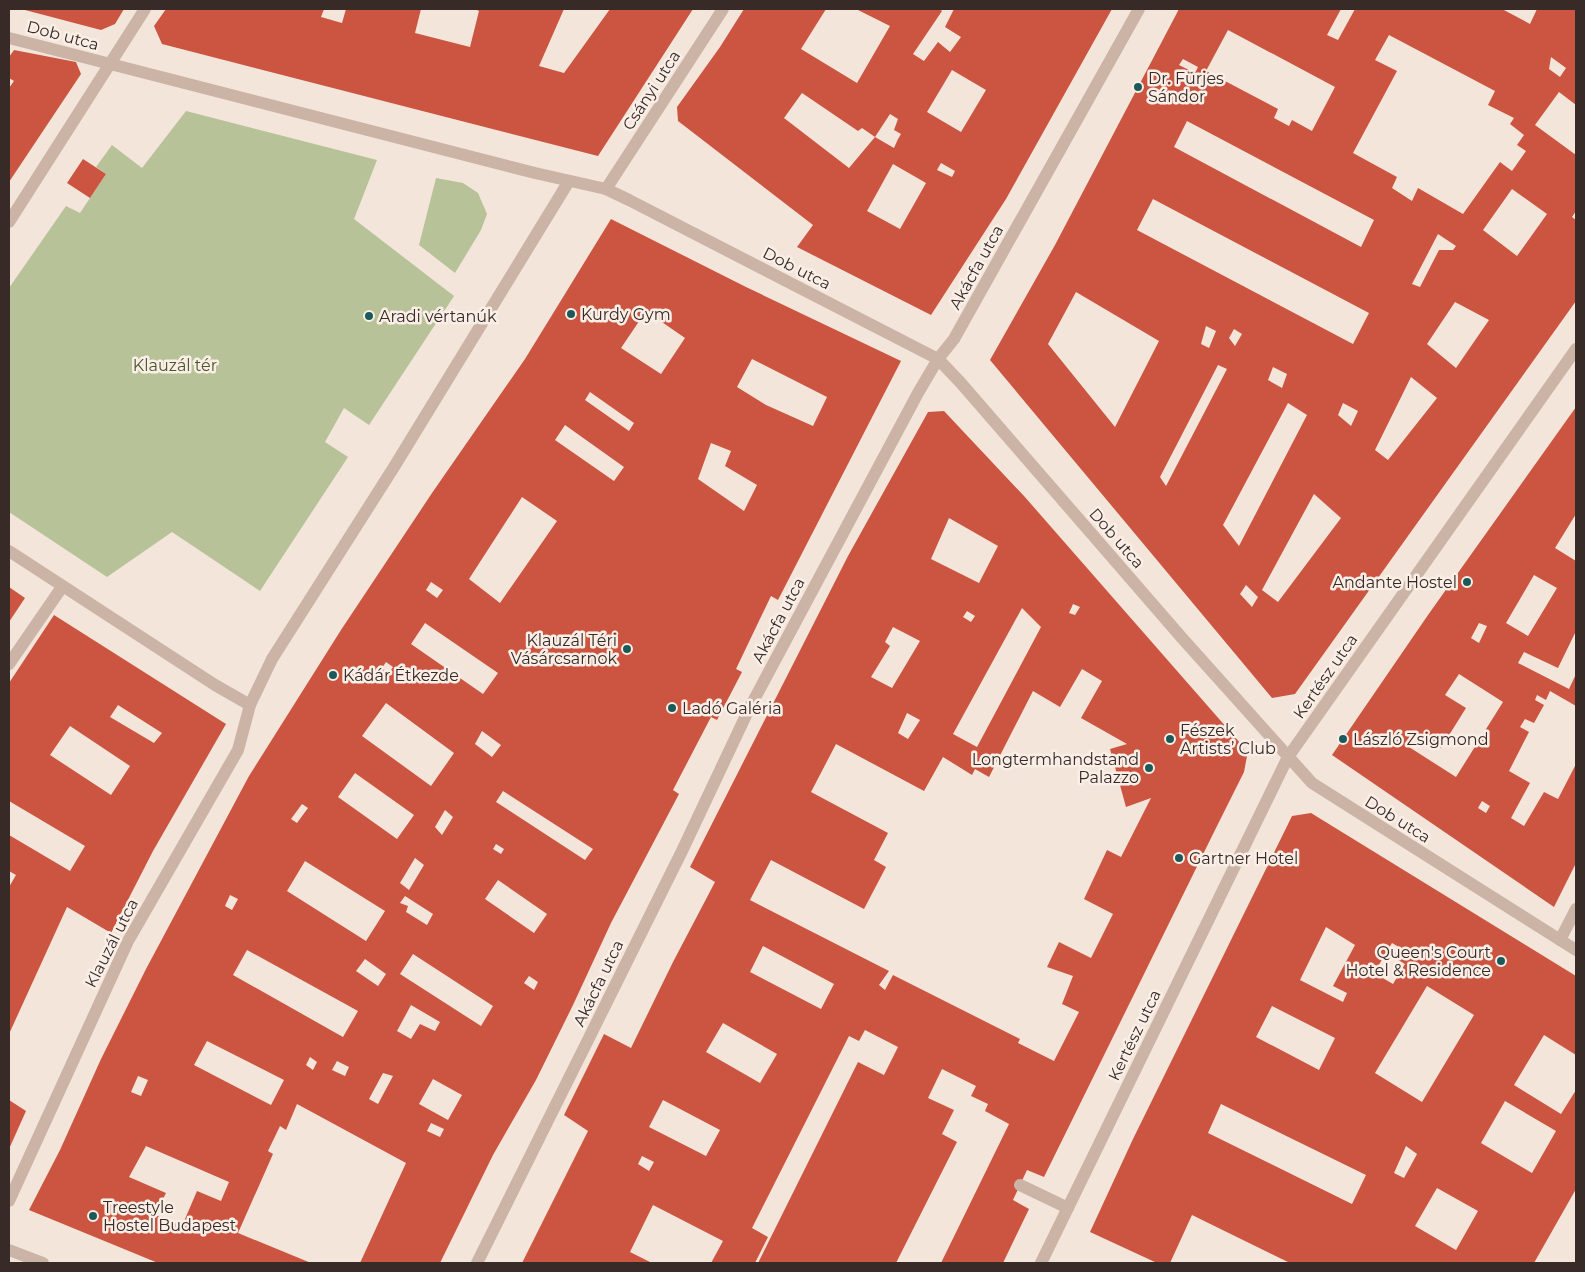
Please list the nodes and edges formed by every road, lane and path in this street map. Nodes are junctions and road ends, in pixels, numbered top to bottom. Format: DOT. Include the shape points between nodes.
graph roads {
  1 [pos="144,9"];
  2 [pos="723,9"];
  3 [pos="1139,9"];
  4 [pos="9,38"];
  5 [pos="110,64"];
  6 [pos="569,181"];
  7 [pos="606,189"];
  8 [pos="9,222"];
  9 [pos="1576,349"];
  10 [pos="938,359"];
  11 [pos="9,551"];
  12 [pos="62,587"];
  13 [pos="9,664"];
  14 [pos="250,705"];
  15 [pos="1288,757"];
  16 [pos="1576,909"];
  17 [pos="1560,940"];
  18 [pos="1576,950"];
  19 [pos="1020,1185"];
  20 [pos="9,1201"];
  21 [pos="1068,1208"];
  22 [pos="9,1250"];
  23 [pos="43,1263"];
  24 [pos="478,1263"];
  25 [pos="1040,1263"];
  1 -- 5 [label="street"];
  2 -- 7 [label="street, Csányi utca"];
  3 -- 10 [label="street, Akácfa utca" via="954,340"];
  4 -- 5 [label="street, Dob utca"];
  5 -- 6 [label="street"];
  5 -- 8 [label="street"];
  6 -- 7 [label="street"];
  6 -- 14 [label="street" via="272,659"];
  7 -- 10 [label="street, Dob utca"];
  9 -- 15 [label="street, Kertész utca"];
  10 -- 15 [label="street, Dob utca"];
  10 -- 24 [label="street, Akácfa utca" via="750,709"];
  11 -- 12 [label="street"];
  12 -- 13 [label="street"];
  12 -- 14 [label="street"];
  14 -- 20 [label="street, Klauzál utca" via="238,750 128,941"];
  15 -- 17 [label="street, Dob utca" via="1312,784"];
  15 -- 21 [label="street, Kertész utca"];
  16 -- 17 [label="street"];
  17 -- 18 [label="street, Dob utca"];
  19 -- 21 [label="street"];
  21 -- 25 [label="street, Kertész utca"];
  22 -- 23 [label="street"];
}
